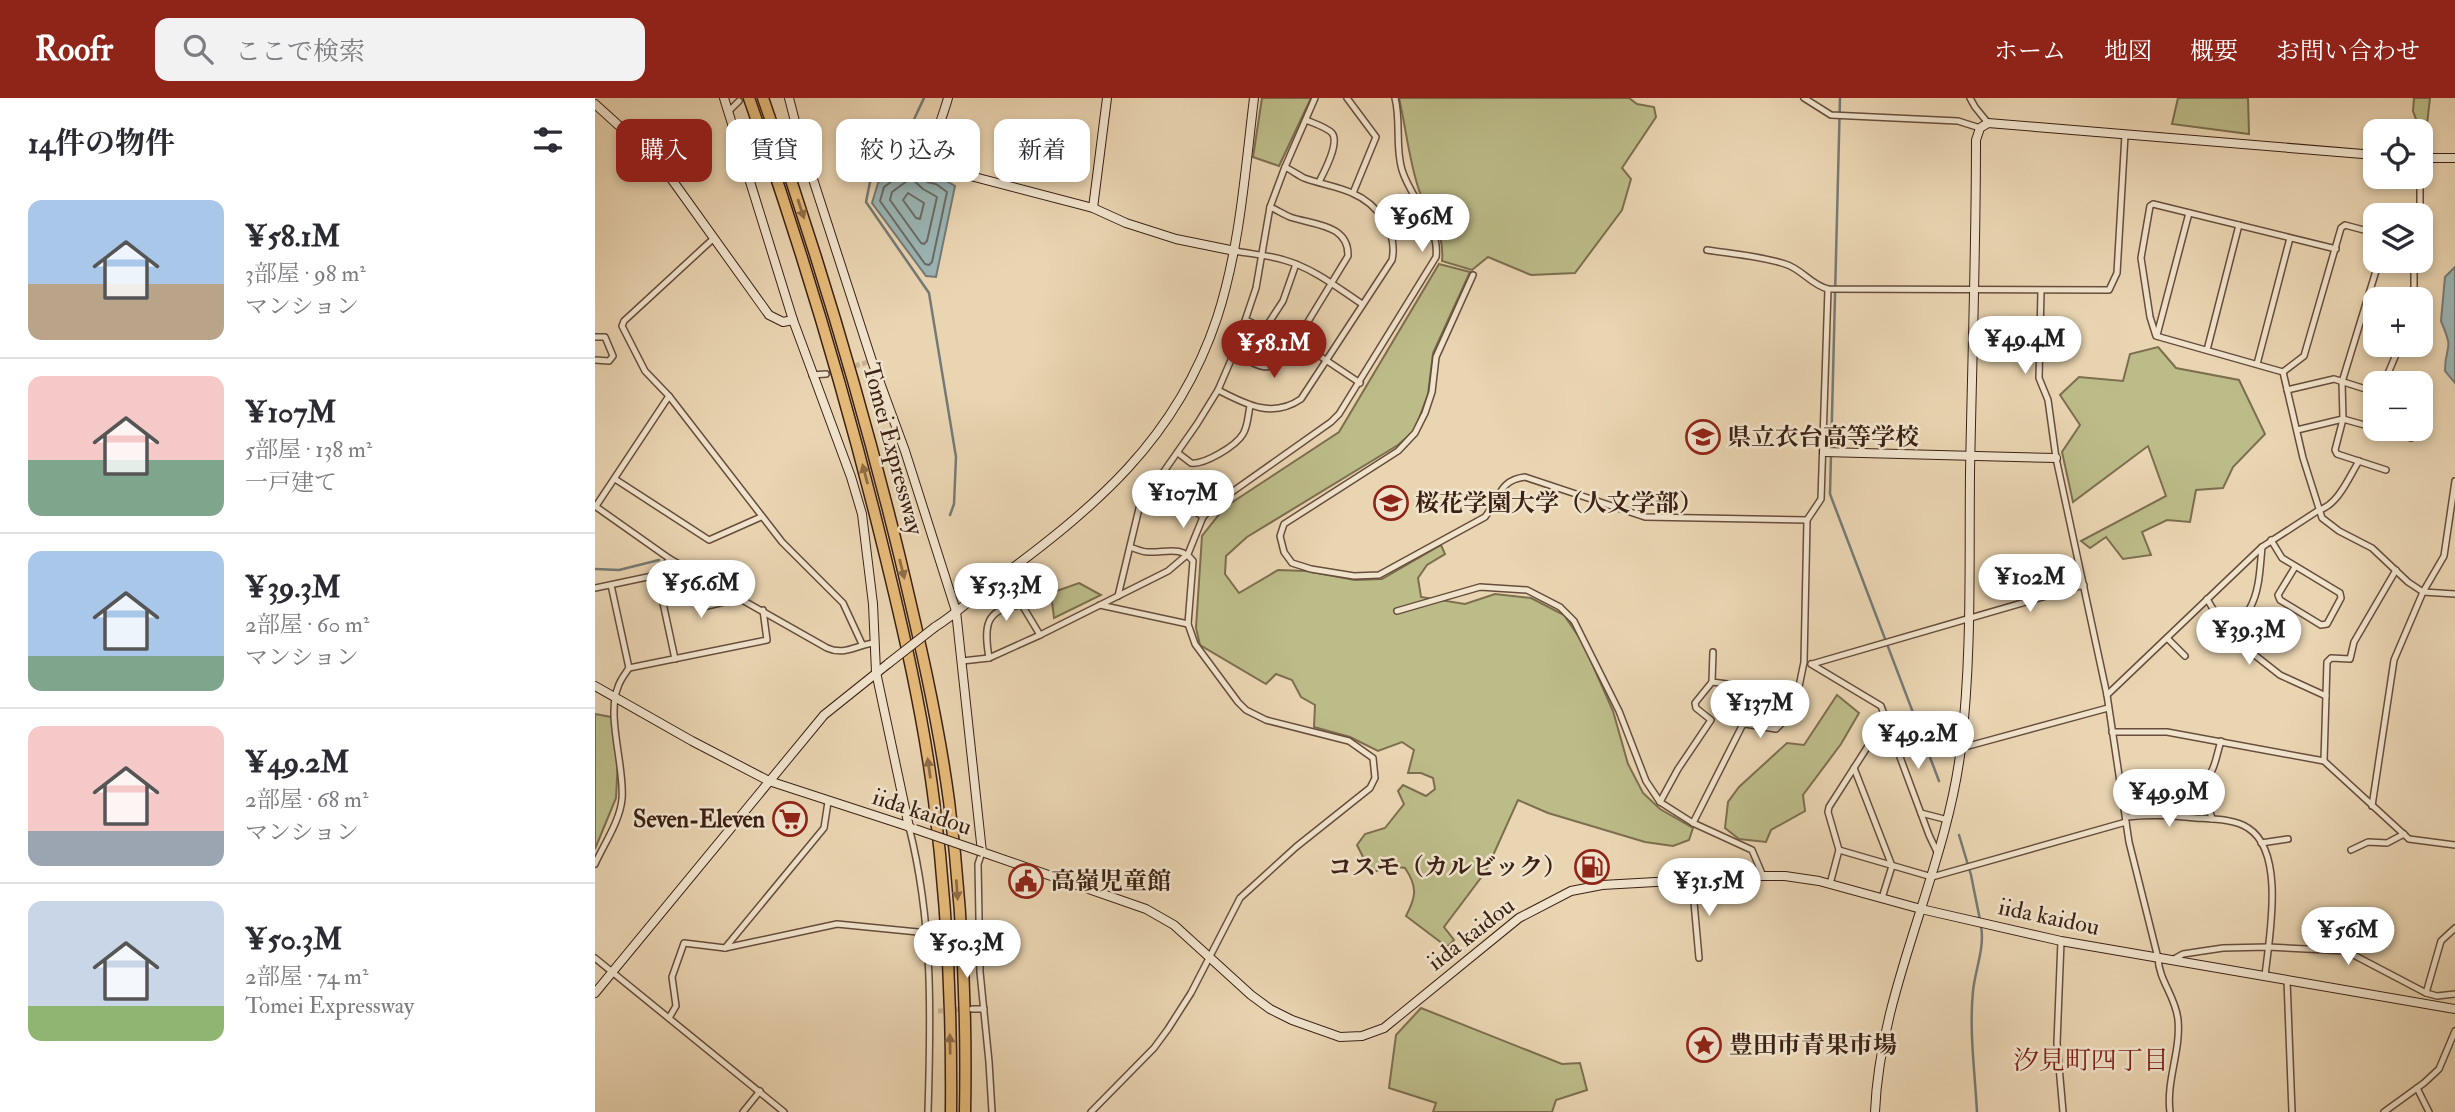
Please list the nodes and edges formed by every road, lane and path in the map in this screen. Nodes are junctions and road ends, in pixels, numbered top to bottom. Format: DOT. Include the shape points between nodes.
graph roads {
  1 [pos="724,98"];
  2 [pos="763,98"];
  3 [pos="789,98"];
  4 [pos="948,98"];
  5 [pos="1107,98"];
  6 [pos="1254,98"];
  7 [pos="1315,98"];
  8 [pos="1347,98"];
  9 [pos="1395,98"];
  10 [pos="1804,98"];
  11 [pos="1970,98"];
  12 [pos="744,100"];
  13 [pos="595,104"];
  14 [pos="728,112"];
  15 [pos="1306,120"];
  16 [pos="1984,126"];
  17 [pos="2125,135"];
  18 [pos="2363,154"];
  19 [pos="2433,158"];
  20 [pos="2455,158"];
  21 [pos="1285,167"];
  22 [pos="1319,182"];
  23 [pos="1353,193"];
  24 [pos="1270,207"];
  25 [pos="1093,208"];
  26 [pos="2189,213"];
  27 [pos="2239,225"];
  28 [pos="2363,230"];
  29 [pos="714,237"];
  30 [pos="2290,238"];
  31 [pos="2336,249"];
  32 [pos="1707,250"];
  33 [pos="1235,251"];
  34 [pos="1262,255"];
  35 [pos="1296,264"];
  36 [pos="2375,273"];
  37 [pos="1473,275"];
  38 [pos="1331,283"];
  39 [pos="1828,289"];
  40 [pos="1975,289"];
  41 [pos="2041,291"];
  42 [pos="1361,304"];
  43 [pos="793,320"];
  44 [pos="1246,320"];
  45 [pos="595,337"];
  46 [pos="2156,337"];
  47 [pos="1296,340"];
  48 [pos="2207,350"];
  49 [pos="1234,353"];
  50 [pos="595,360"];
  51 [pos="1326,361"];
  52 [pos="2257,363"];
  53 [pos="2283,372"];
  54 [pos="826,374"];
  55 [pos="812,375"];
  56 [pos="2342,382"];
  57 [pos="1360,383"];
  58 [pos="2363,388"];
  59 [pos="1217,390"];
  60 [pos="2287,390"];
  61 [pos="669,396"];
  62 [pos="1250,406"];
  63 [pos="2343,419"];
  64 [pos="2363,424"];
  65 [pos="2297,429"];
  66 [pos="1824,452"];
  67 [pos="1178,453"];
  68 [pos="1971,457"];
  69 [pos="2056,458"];
  70 [pos="2359,461"];
  71 [pos="2386,470"];
  72 [pos="615,479"];
  73 [pos="2455,481"];
  74 [pos="1142,496"];
  75 [pos="596,506"];
  76 [pos="2319,510"];
  77 [pos="761,517"];
  78 [pos="1203,517"];
  79 [pos="1807,520"];
  80 [pos="2271,540"];
  81 [pos="1130,547"];
  82 [pos="2262,547"];
  83 [pos="1188,554"];
  84 [pos="670,559"];
  85 [pos="2295,567"];
  86 [pos="2396,570"];
  87 [pos="657,575"];
  88 [pos="698,575"];
  89 [pos="611,585"];
  90 [pos="2084,585"];
  91 [pos="595,589"];
  92 [pos="2423,592"];
  93 [pos="2455,594"];
  94 [pos="1118,596"];
  95 [pos="741,598"];
  96 [pos="2207,599"];
  97 [pos="1100,605"];
  98 [pos="762,610"];
  99 [pos="956,611"];
  100 [pos="1397,611"];
  101 [pos="1968,618"];
  102 [pos="1188,624"];
  103 [pos="2228,634"];
  104 [pos="1040,635"];
  105 [pos="2167,638"];
  106 [pos="874,643"];
  107 [pos="862,644"];
  108 [pos="1713,652"];
  109 [pos="2185,656"];
  110 [pos="989,658"];
  111 [pos="675,659"];
  112 [pos="962,661"];
  113 [pos="1804,662"];
  114 [pos="1812,664"];
  115 [pos="629,668"];
  116 [pos="876,672"];
  117 [pos="1712,682"];
  118 [pos="595,686"];
  119 [pos="1751,687"];
  120 [pos="1797,693"];
  121 [pos="2107,695"];
  122 [pos="2326,696"];
  123 [pos="615,697"];
  124 [pos="2108,708"];
  125 [pos="1745,724"];
  126 [pos="2112,732"];
  127 [pos="1892,739"];
  128 [pos="2221,741"];
  129 [pos="1961,748"];
  130 [pos="2324,761"];
  131 [pos="1854,768"];
  132 [pos="769,781"];
  133 [pos="1660,802"];
  134 [pos="828,803"];
  135 [pos="2372,806"];
  136 [pos="1921,813"];
  137 [pos="2212,819"];
  138 [pos="1948,820"];
  139 [pos="2127,820"];
  140 [pos="1693,823"];
  141 [pos="912,828"];
  142 [pos="2404,834"];
  143 [pos="2288,839"];
  144 [pos="2261,843"];
  145 [pos="2455,845"];
  146 [pos="1839,850"];
  147 [pos="2350,850"];
  148 [pos="982,852"];
  149 [pos="1939,855"];
  150 [pos="595,864"];
  151 [pos="1892,866"];
  152 [pos="1763,876"];
  153 [pos="1932,877"];
  154 [pos="1692,880"];
  155 [pos="1831,884"];
  156 [pos="1882,898"];
  157 [pos="1921,908"];
  158 [pos="2455,928"];
  159 [pos="928,933"];
  160 [pos="2061,941"];
  161 [pos="2268,947"];
  162 [pos="725,948"];
  163 [pos="1210,957"];
  164 [pos="595,958"];
  165 [pos="1699,958"];
  166 [pos="2158,958"];
  167 [pos="2171,961"];
  168 [pos="612,972"];
  169 [pos="2265,976"];
  170 [pos="2287,980"];
  171 [pos="595,993"];
  172 [pos="2426,993"];
  173 [pos="2455,993"];
  174 [pos="972,1009"];
  175 [pos="984,1009"];
  176 [pos="2455,1009"];
  177 [pos="669,1018"];
  178 [pos="2455,1031"];
  179 [pos="2417,1088"];
  180 [pos="760,1091"];
  181 [pos="743,1112"];
  182 [pos="784,1112"];
  183 [pos="928,1112"];
  184 [pos="951,1112"];
  185 [pos="965,1112"];
  186 [pos="992,1112"];
  187 [pos="1091,1112"];
  188 [pos="1875,1112"];
  189 [pos="2063,1112"];
  190 [pos="2170,1112"];
  191 [pos="2292,1112"];
  192 [pos="2384,1112"];
  193 [pos="2429,1112"];
  1 -- 14 [label="street"];
  2 -- 185 [label="highway, Tomei Expressway, one-way" via="848,363 888,508 931,696 955,863"];
  3 -- 99 [label="street"];
  4 -- 25 [label="street" via="936,140 940,158 952,169"];
  5 -- 25 [label="street"];
  6 -- 33 [label="street"];
  7 -- 15 [label="street"];
  8 -- 23 [label="street" via="1376,137"];
  9 -- 57 [label="street" via="1402,169 1437,251"];
  10 -- 16 [label="street" via="1832,115"];
  11 -- 16 [label="street"];
  12 -- 14 [label="street"];
  184 -- 12 [label="highway, Tomei Expressway, one-way" via="941,863 918,699 847,408 801,254"];
  13 -- 29 [label="street" via="660,163"];
  14 -- 43 [label="street"];
  15 -- 21 [label="street"];
  15 -- 22 [label="street" via="1334,137"];
  16 -- 17 [label="street"];
  16 -- 40 [label="street" via="1976,140"];
  17 -- 18 [label="street"];
  17 -- 41 [label="street" via="2117,273 2109,290"];
  19 -- 20 [label="street"];
  21 -- 22 [label="street"];
  21 -- 24 [label="street"];
  22 -- 23 [label="street"];
  23 -- 42 [label="street" via="1379,214 1394,245 1392,260"];
  24 -- 34 [label="street"];
  24 -- 38 [label="street" via="1323,224 1343,237 1348,256"];
  25 -- 33 [label="street" via="1150,232"];
  26 -- 27 [label="street"];
  26 -- 46 [label="street"];
  26 -- 46 [label="street" via="2150,206 2141,258"];
  27 -- 30 [label="street"];
  27 -- 48 [label="street"];
  28 -- 31 [label="street" via="2345,225"];
  29 -- 43 [label="street" via="769,315 783,322"];
  29 -- 61 [label="street" via="622,326 645,371"];
  30 -- 31 [label="street"];
  30 -- 52 [label="street"];
  31 -- 53 [label="street" via="2304,356"];
  32 -- 39 [label="street" via="1787,264"];
  33 -- 34 [label="street"];
  33 -- 99 [label="street" via="1199,362 1146,447 1124,475 1071,524"];
  34 -- 35 [label="street"];
  34 -- 44 [label="street"];
  35 -- 38 [label="street"];
  35 -- 44 [label="street" via="1283,301 1266,327"];
  36 -- 56 [label="street"];
  37 -- 79 [label="street" via="1437,357 1432,392 1415,433 1398,450 1284,524 1280,536 1292,563 1354,576 1379,575 1485,517 1511,478 1525,477 1646,517"];
  38 -- 42 [label="street"];
  38 -- 47 [label="street"];
  39 -- 40 [label="street"];
  39 -- 66 [label="street"];
  40 -- 41 [label="street"];
  40 -- 68 [label="street"];
  41 -- 69 [label="street" via="2038,370 2048,400"];
  42 -- 51 [label="street"];
  43 -- 55 [label="street"];
  44 -- 49 [label="street"];
  45 -- 50 [label="street" via="605,337 613,358"];
  46 -- 48 [label="street"];
  47 -- 49 [label="street" via="1287,356 1272,367 1258,366"];
  47 -- 51 [label="street"];
  48 -- 52 [label="street"];
  49 -- 59 [label="street"];
  51 -- 57 [label="street"];
  51 -- 62 [label="street" via="1296,403 1277,410"];
  52 -- 53 [label="street"];
  53 -- 60 [label="street"];
  54 -- 55 [label="street"];
  55 -- 106 [label="street" via="862,514"];
  56 -- 58 [label="street"];
  56 -- 60 [label="street" via="2331,379"];
  56 -- 63 [label="street"];
  57 -- 78 [label="street" via="1331,422"];
  59 -- 62 [label="street"];
  59 -- 67 [label="street"];
  60 -- 65 [label="street"];
  61 -- 72 [label="street"];
  61 -- 77 [label="street"];
  62 -- 67 [label="street" via="1239,439 1206,462 1191,463"];
  63 -- 64 [label="street"];
  63 -- 65 [label="street"];
  63 -- 70 [label="street" via="2335,450"];
  65 -- 76 [label="street"];
  66 -- 68 [label="street"];
  66 -- 79 [label="street" via="1821,499"];
  67 -- 74 [label="street"];
  68 -- 69 [label="street"];
  68 -- 101 [label="street"];
  69 -- 90 [label="street"];
  70 -- 71 [label="street"];
  70 -- 76 [label="street" via="2334,500"];
  72 -- 75 [label="street"];
  72 -- 77 [label="street" via="709,540"];
  73 -- 92 [label="street" via="2444,556"];
  74 -- 78 [label="street" via="1154,503 1185,504"];
  74 -- 81 [label="street"];
  75 -- 84 [label="street"];
  76 -- 80 [label="street"];
  76 -- 86 [label="street" via="2322,518 2372,548"];
  77 -- 107 [label="street" via="843,603"];
  78 -- 83 [label="street"];
  79 -- 113 [label="street"];
  80 -- 82 [label="street"];
  80 -- 85 [label="street" via="2282,558"];
  81 -- 83 [label="street"];
  81 -- 94 [label="street"];
  82 -- 96 [label="street"];
  82 -- 103 [label="street" via="2250,608"];
  83 -- 94 [label="street" via="1168,571"];
  83 -- 102 [label="street" via="1193,561"];
  84 -- 87 [label="street"];
  84 -- 88 [label="street"];
  85 -- 85 [label="street" via="2340,593 2327,624 2321,625 2280,600"];
  86 -- 92 [label="street"];
  86 -- 122 [label="street" via="2354,642 2350,659 2327,662"];
  87 -- 89 [label="street"];
  87 -- 111 [label="street"];
  88 -- 95 [label="street"];
  88 -- 95 [label="street" via="703,607"];
  89 -- 91 [label="street"];
  89 -- 115 [label="street"];
  90 -- 101 [label="street"];
  90 -- 121 [label="street"];
  92 -- 93 [label="street"];
  92 -- 135 [label="street" via="2394,660"];
  94 -- 97 [label="street"];
  95 -- 98 [label="street"];
  96 -- 103 [label="street"];
  96 -- 105 [label="street"];
  97 -- 102 [label="street"];
  97 -- 104 [label="street"];
  98 -- 107 [label="street" via="836,652"];
  98 -- 111 [label="street" via="767,640"];
  99 -- 112 [label="street"];
  99 -- 116 [label="street, bridge"];
  100 -- 133 [label="street" via="1480,587 1527,590 1560,607 1579,630 1619,711 1646,781"];
  101 -- 114 [label="street"];
  101 -- 129 [label="street"];
  102 -- 163 [label="street" via="1195,644 1247,710 1266,720 1349,741 1373,758 1375,771 1370,788 1240,898"];
  103 -- 122 [label="street" via="2280,675"];
  104 -- 110 [label="street"];
  104 -- 110 [label="street" via="1022,606 1012,606 988,621"];
  105 -- 109 [label="street"];
  105 -- 121 [label="street"];
  106 -- 107 [label="street"];
  106 -- 116 [label="street"];
  108 -- 117 [label="street"];
  110 -- 112 [label="street"];
  111 -- 115 [label="street"];
  112 -- 148 [label="street"];
  113 -- 114 [label="street"];
  113 -- 120 [label="street"];
  114 -- 127 [label="street" via="1881,706"];
  115 -- 123 [label="street"];
  116 -- 132 [label="street" via="824,715"];
  116 -- 141 [label="street"];
  117 -- 119 [label="street"];
  117 -- 133 [label="street" via="1695,703 1711,720"];
  118 -- 123 [label="street, iida kaidou"];
  119 -- 120 [label="street"];
  119 -- 125 [label="street"];
  120 -- 125 [label="street" via="1794,711 1779,729"];
  121 -- 124 [label="street"];
  122 -- 130 [label="street"];
  123 -- 132 [label="street, iida kaidou"];
  123 -- 150 [label="street" via="622,801"];
  124 -- 126 [label="street"];
  124 -- 129 [label="street"];
  125 -- 140 [label="street"];
  126 -- 128 [label="street" via="2167,732"];
  126 -- 139 [label="street"];
  127 -- 131 [label="street" via="1868,746"];
  127 -- 136 [label="street"];
  128 -- 130 [label="street"];
  128 -- 137 [label="street" via="2212,772 2202,782"];
  129 -- 138 [label="street"];
  130 -- 135 [label="street"];
  131 -- 146 [label="street" via="1828,812"];
  131 -- 151 [label="street"];
  132 -- 134 [label="street, iida kaidou"];
  132 -- 168 [label="street"];
  133 -- 140 [label="street"];
  134 -- 141 [label="street, iida kaidou"];
  134 -- 162 [label="street" via="824,828"];
  135 -- 142 [label="street"];
  136 -- 138 [label="street"];
  136 -- 149 [label="street"];
  137 -- 139 [label="street" via="2149,815"];
  137 -- 144 [label="street" via="2242,825"];
  138 -- 149 [label="street"];
  139 -- 153 [label="street"];
  139 -- 166 [label="street"];
  140 -- 152 [label="street" via="1752,850"];
  141 -- 148 [label="street, iida kaidou, bridge"];
  141 -- 159 [label="street"];
  142 -- 145 [label="street" via="2409,839"];
  142 -- 147 [label="street" via="2387,843 2368,842"];
  143 -- 144 [label="street"];
  144 -- 161 [label="street" via="2270,862 2272,883"];
  146 -- 151 [label="street"];
  146 -- 155 [label="street"];
  148 -- 163 [label="street, iida kaidou" via="1146,909 1174,925"];
  148 -- 175 [label="street" via="978,864 979,959"];
  149 -- 153 [label="street"];
  151 -- 153 [label="street"];
  151 -- 156 [label="street"];
  152 -- 154 [label="street, iida kaidou"];
  152 -- 155 [label="street, iida kaidou"];
  153 -- 157 [label="street"];
  154 -- 163 [label="street, iida kaidou" via="1602,885 1550,900 1519,918 1384,1028 1356,1037 1333,1035 1270,1009"];
  154 -- 165 [label="street"];
  155 -- 156 [label="street, iida kaidou"];
  156 -- 157 [label="street, iida kaidou"];
  157 -- 160 [label="street, iida kaidou"];
  157 -- 188 [label="street" via="1881,1050"];
  158 -- 172 [label="street" via="2441,941"];
  159 -- 162 [label="street" via="837,924"];
  159 -- 183 [label="street" via="934,1011"];
  160 -- 166 [label="street, iida kaidou"];
  160 -- 189 [label="street" via="2057,1043"];
  161 -- 167 [label="street" via="2223,948 2183,954"];
  161 -- 169 [label="street"];
  161 -- 172 [label="street" via="2346,951"];
  162 -- 177 [label="street" via="684,943 672,977 676,1006"];
  163 -- 187 [label="street" via="1154,1048"];
  164 -- 168 [label="street"];
  166 -- 167 [label="street, iida kaidou"];
  166 -- 190 [label="street" via="2158,970 2178,1018 2179,1038 2168,1092"];
  167 -- 169 [label="street, iida kaidou"];
  168 -- 171 [label="street"];
  168 -- 177 [label="street"];
  169 -- 170 [label="street, iida kaidou"];
  170 -- 176 [label="street, iida kaidou"];
  170 -- 191 [label="street"];
  172 -- 173 [label="street"];
  174 -- 175 [label="street"];
  175 -- 186 [label="street"];
  177 -- 180 [label="street"];
  178 -- 179 [label="street" via="2443,1062"];
  179 -- 192 [label="street"];
  179 -- 193 [label="street"];
  180 -- 181 [label="street"];
  180 -- 182 [label="street"];
}
